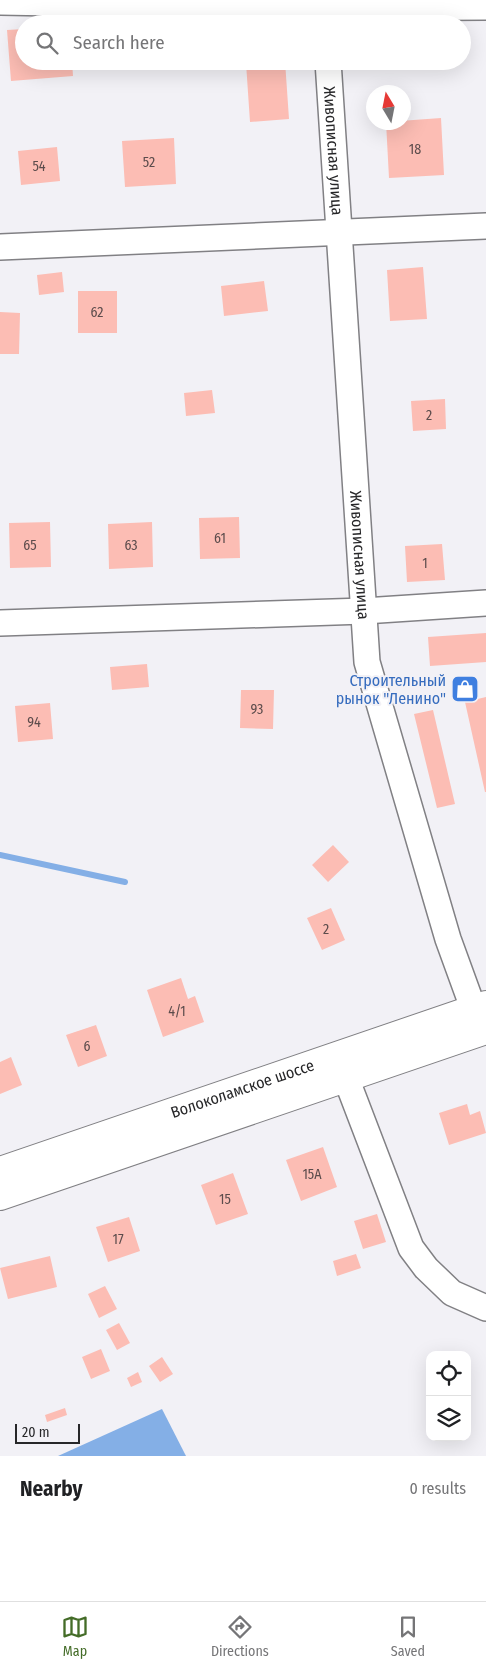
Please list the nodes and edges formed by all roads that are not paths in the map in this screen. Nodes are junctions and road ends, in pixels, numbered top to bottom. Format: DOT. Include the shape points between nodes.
graph roads {
  1 [pos="0,2"];
  2 [pos="486,7"];
  3 [pos="325,10"];
  4 [pos="329,70"];
  5 [pos="486,226"];
  6 [pos="339,232"];
  7 [pos="0,247"];
  8 [pos="486,603"];
  9 [pos="364,611"];
  10 [pos="0,623"];
  11 [pos="482,1019"];
  12 [pos="346,1078"];
  13 [pos="0,1172"];
  14 [pos="0,1196"];
  15 [pos="486,1308"];
  1 -- 3 [label="street"];
  2 -- 3 [label="street"];
  4 -- 6 [label="street, Живописная улица"];
  5 -- 6 [label="street"];
  6 -- 7 [label="street"];
  6 -- 9 [label="street, Живописная улица"];
  8 -- 9 [label="street"];
  9 -- 10 [label="street"];
  9 -- 11 [label="street, Живописная улица" via="367,662 448,939"];
  11 -- 12 [label="main road, Волоколамское шоссе"];
  11 -- 13 [label="main road, Волоколамское шоссе"];
  12 -- 14 [label="main road, Волоколамское шоссе"];
  12 -- 15 [label="street" via="411,1248 452,1293"];
}
